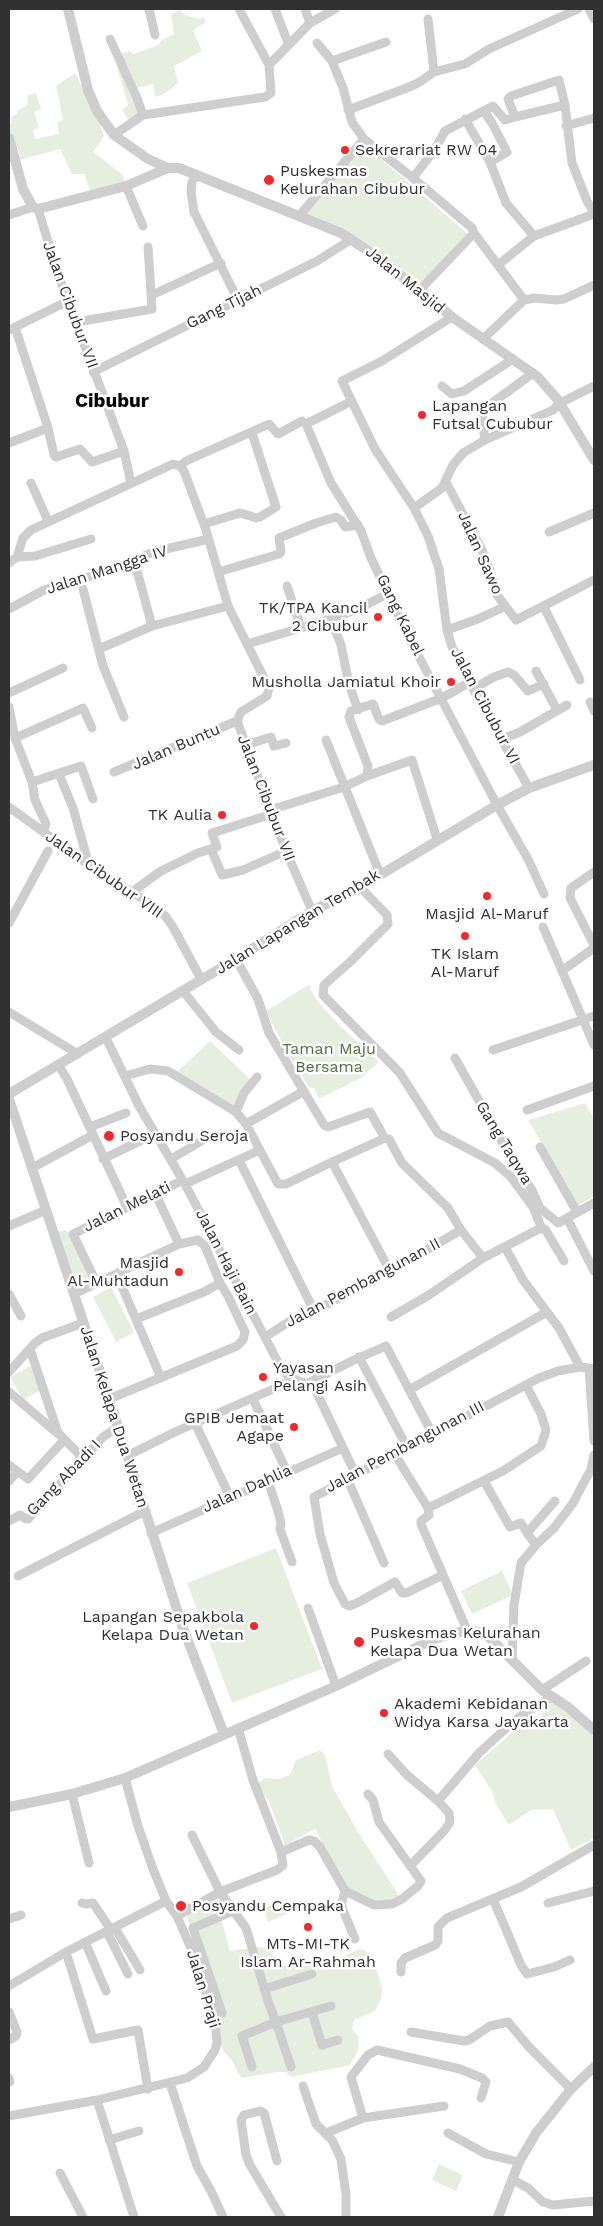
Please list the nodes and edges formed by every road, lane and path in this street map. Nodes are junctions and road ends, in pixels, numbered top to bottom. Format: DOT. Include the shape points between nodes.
graph roads {
  1 [pos="68,9"];
  2 [pos="149,9"];
  3 [pos="239,9"];
  4 [pos="275,9"];
  5 [pos="305,9"];
  6 [pos="335,9"];
  7 [pos="578,9"];
  8 [pos="589,9"];
  9 [pos="428,19"];
  10 [pos="594,19"];
  11 [pos="310,23"];
  12 [pos="155,35"];
  13 [pos="110,39"];
  14 [pos="386,42"];
  15 [pos="317,43"];
  16 [pos="288,44"];
  17 [pos="332,61"];
  18 [pos="268,64"];
  19 [pos="434,72"];
  20 [pos="565,105"];
  21 [pos="348,110"];
  22 [pos="484,111"];
  23 [pos="142,116"];
  24 [pos="515,117"];
  25 [pos="594,118"];
  26 [pos="465,119"];
  27 [pos="566,126"];
  28 [pos="114,135"];
  29 [pos="9,138"];
  30 [pos="364,139"];
  31 [pos="490,162"];
  32 [pos="168,168"];
  33 [pos="196,175"];
  34 [pos="413,178"];
  35 [pos="126,186"];
  36 [pos="35,208"];
  37 [pos="594,214"];
  38 [pos="9,215"];
  39 [pos="300,215"];
  40 [pos="144,226"];
  41 [pos="474,233"];
  42 [pos="534,236"];
  43 [pos="352,239"];
  44 [pos="148,247"];
  45 [pos="221,263"];
  46 [pos="498,265"];
  47 [pos="594,285"];
  48 [pos="419,291"];
  49 [pos="152,296"];
  50 [pos="238,300"];
  51 [pos="524,300"];
  52 [pos="68,301"];
  53 [pos="452,317"];
  54 [pos="77,322"];
  55 [pos="12,328"];
  56 [pos="483,339"];
  57 [pos="513,359"];
  58 [pos="93,372"];
  59 [pos="533,373"];
  60 [pos="442,386"];
  61 [pos="594,386"];
  62 [pos="352,401"];
  63 [pos="560,403"];
  64 [pos="306,424"];
  65 [pos="48,428"];
  66 [pos="252,433"];
  67 [pos="485,440"];
  68 [pos="9,443"];
  69 [pos="124,451"];
  70 [pos="594,460"];
  71 [pos="180,466"];
  72 [pos="446,482"];
  73 [pos="31,483"];
  74 [pos="131,483"];
  75 [pos="414,508"];
  76 [pos="594,513"];
  77 [pos="48,521"];
  78 [pos="204,524"];
  79 [pos="358,525"];
  80 [pos="549,532"];
  81 [pos="90,539"];
  82 [pos="209,539"];
  83 [pos="17,557"];
  84 [pos="9,564"];
  85 [pos="136,567"];
  86 [pos="218,572"];
  87 [pos="594,580"];
  88 [pos="287,586"];
  89 [pos="83,589"];
  90 [pos="389,593"];
  91 [pos="228,606"];
  92 [pos="504,607"];
  93 [pos="544,607"];
  94 [pos="9,609"];
  95 [pos="331,619"];
  96 [pos="152,626"];
  97 [pos="301,628"];
  98 [pos="447,630"];
  99 [pos="247,644"];
  100 [pos="99,649"];
  101 [pos="63,668"];
  102 [pos="536,670"];
  103 [pos="580,680"];
  104 [pos="544,684"];
  105 [pos="472,686"];
  106 [pos="9,693"];
  107 [pos="442,698"];
  108 [pos="590,702"];
  109 [pos="566,705"];
  110 [pos="9,707"];
  111 [pos="358,710"];
  112 [pos="557,710"];
  113 [pos="594,711"];
  114 [pos="124,717"];
  115 [pos="237,721"];
  116 [pos="92,728"];
  117 [pos="15,738"];
  118 [pos="326,740"];
  119 [pos="502,740"];
  120 [pos="286,743"];
  121 [pos="246,746"];
  122 [pos="594,765"];
  123 [pos="114,772"];
  124 [pos="59,774"];
  125 [pos="367,776"];
  126 [pos="32,782"];
  127 [pos="344,787"];
  128 [pos="529,788"];
  129 [pos="93,798"];
  130 [pos="497,805"];
  131 [pos="9,808"];
  132 [pos="271,812"];
  133 [pos="43,832"];
  134 [pos="437,839"];
  135 [pos="211,849"];
  136 [pos="48,851"];
  137 [pos="286,851"];
  138 [pos="89,865"];
  139 [pos="594,872"];
  140 [pos="380,874"];
  141 [pos="360,886"];
  142 [pos="132,892"];
  143 [pos="544,894"];
  144 [pos="312,911"];
  145 [pos="9,923"];
  146 [pos="543,927"];
  147 [pos="594,947"];
  148 [pos="236,959"];
  149 [pos="563,970"];
  150 [pos="201,980"];
  151 [pos="183,991"];
  152 [pos="9,1012"];
  153 [pos="594,1016"];
  154 [pos="583,1019"];
  155 [pos="106,1038"];
  156 [pos="594,1045"];
  157 [pos="239,1050"];
  158 [pos="493,1050"];
  159 [pos="78,1054"];
  160 [pos="455,1058"];
  161 [pos="58,1066"];
  162 [pos="125,1076"];
  163 [pos="257,1077"];
  164 [pos="594,1086"];
  165 [pos="304,1091"];
  166 [pos="9,1094"];
  167 [pos="9,1099"];
  168 [pos="527,1110"];
  169 [pos="236,1112"];
  170 [pos="126,1113"];
  171 [pos="246,1124"];
  172 [pos="91,1131"];
  173 [pos="382,1133"];
  174 [pos="208,1137"];
  175 [pos="140,1141"];
  176 [pos="540,1147"];
  177 [pos="260,1150"];
  178 [pos="103,1159"];
  179 [pos="171,1159"];
  180 [pos="239,1160"];
  181 [pos="332,1162"];
  182 [pos="32,1168"];
  183 [pos="181,1184"];
  184 [pos="156,1195"];
  185 [pos="594,1203"];
  186 [pos="127,1207"];
  187 [pos="46,1210"];
  188 [pos="578,1212"];
  189 [pos="567,1218"];
  190 [pos="9,1226"];
  191 [pos="542,1229"];
  192 [pos="461,1230"];
  193 [pos="179,1244"];
  194 [pos="505,1248"];
  195 [pos="483,1258"];
  196 [pos="564,1261"];
  197 [pos="390,1271"];
  198 [pos="594,1271"];
  199 [pos="116,1275"];
  200 [pos="220,1283"];
  201 [pos="97,1284"];
  202 [pos="9,1294"];
  203 [pos="74,1294"];
  204 [pos="314,1311"];
  205 [pos="547,1312"];
  206 [pos="21,1316"];
  207 [pos="391,1316"];
  208 [pos="136,1319"];
  209 [pos="83,1324"];
  210 [pos="264,1337"];
  211 [pos="30,1349"];
  212 [pos="359,1357"];
  213 [pos="588,1368"];
  214 [pos="9,1372"];
  215 [pos="161,1378"];
  216 [pos="294,1380"];
  217 [pos="306,1384"];
  218 [pos="526,1384"];
  219 [pos="409,1390"];
  220 [pos="9,1392"];
  221 [pos="109,1399"];
  222 [pos="254,1399"];
  223 [pos="195,1423"];
  224 [pos="119,1429"];
  225 [pos="433,1434"];
  226 [pos="60,1437"];
  227 [pos="594,1441"];
  228 [pos="407,1447"];
  229 [pos="343,1448"];
  230 [pos="394,1454"];
  231 [pos="594,1455"];
  232 [pos="126,1456"];
  233 [pos="83,1458"];
  234 [pos="9,1465"];
  235 [pos="17,1472"];
  236 [pos="287,1472"];
  237 [pos="351,1476"];
  238 [pos="9,1481"];
  239 [pos="268,1481"];
  240 [pos="484,1481"];
  241 [pos="230,1497"];
  242 [pos="555,1500"];
  243 [pos="428,1508"];
  244 [pos="145,1511"];
  245 [pos="9,1521"];
  246 [pos="152,1533"];
  247 [pos="527,1533"];
  248 [pos="536,1544"];
  249 [pos="292,1562"];
  250 [pos="384,1563"];
  251 [pos="443,1575"];
  252 [pos="18,1576"];
  253 [pos="308,1608"];
  254 [pos="467,1630"];
  255 [pos="512,1661"];
  256 [pos="586,1661"];
  257 [pos="336,1686"];
  258 [pos="542,1690"];
  259 [pos="552,1697"];
  260 [pos="238,1728"];
  261 [pos="594,1730"];
  262 [pos="224,1734"];
  263 [pos="388,1754"];
  264 [pos="125,1778"];
  265 [pos="72,1794"];
  266 [pos="368,1794"];
  267 [pos="438,1801"];
  268 [pos="9,1807"];
  269 [pos="192,1834"];
  270 [pos="594,1845"];
  271 [pos="281,1852"];
  272 [pos="89,1863"];
  273 [pos="410,1866"];
  274 [pos="345,1891"];
  275 [pos="594,1891"];
  276 [pos="220,1892"];
  277 [pos="493,1899"];
  278 [pos="166,1900"];
  279 [pos="82,1902"];
  280 [pos="548,1903"];
  281 [pos="233,1911"];
  282 [pos="21,1915"];
  283 [pos="177,1916"];
  284 [pos="9,1919"];
  285 [pos="111,1930"];
  286 [pos="355,1939"];
  287 [pos="86,1942"];
  288 [pos="66,1952"];
  289 [pos="570,1960"];
  290 [pos="140,1970"];
  291 [pos="401,1972"];
  292 [pos="128,1974"];
  293 [pos="312,1974"];
  294 [pos="9,1986"];
  295 [pos="264,1989"];
  296 [pos="106,1991"];
  297 [pos="331,2006"];
  298 [pos="9,2012"];
  299 [pos="312,2012"];
  300 [pos="222,2014"];
  301 [pos="276,2022"];
  302 [pos="411,2032"];
  303 [pos="9,2040"];
  304 [pos="338,2040"];
  305 [pos="252,2067"];
  306 [pos="291,2067"];
  307 [pos="594,2067"];
  308 [pos="170,2083"];
  309 [pos="303,2086"];
  310 [pos="148,2089"];
  311 [pos="570,2090"];
  312 [pos="480,2098"];
  313 [pos="97,2100"];
  314 [pos="444,2106"];
  315 [pos="9,2116"];
  316 [pos="363,2118"];
  317 [pos="139,2131"];
  318 [pos="326,2133"];
  319 [pos="448,2133"];
  320 [pos="109,2140"];
  321 [pos="276,2161"];
  322 [pos="519,2162"];
  323 [pos="60,2173"];
  324 [pos="513,2180"];
  325 [pos="594,2201"];
  326 [pos="83,2217"];
  327 [pos="134,2217"];
  328 [pos="223,2217"];
  329 [pos="281,2217"];
  330 [pos="346,2217"];
  331 [pos="498,2217"];
  1 -- 28 [label="street" via="91,100"];
  2 -- 12 [label="street"];
  3 -- 18 [label="street"];
  4 -- 16 [label="street"];
  5 -- 11 [label="street"];
  6 -- 11 [label="street"];
  7 -- 19 [label="street" via="489,49 465,64"];
  8 -- 10 [label="street"];
  9 -- 19 [label="street"];
  11 -- 16 [label="street"];
  13 -- 23 [label="street" via="138,98"];
  14 -- 17 [label="street"];
  15 -- 17 [label="street"];
  16 -- 18 [label="street"];
  17 -- 21 [label="street"];
  18 -- 23 [label="street" via="271,93 265,97"];
  19 -- 21 [label="street" via="404,90"];
  20 -- 24 [label="street"];
  20 -- 24 [label="street" via="560,81 557,80 509,97"];
  20 -- 27 [label="street"];
  21 -- 30 [label="street" via="355,128"];
  22 -- 24 [label="street" via="493,106 505,120"];
  22 -- 26 [label="street"];
  22 -- 31 [label="street" via="507,152"];
  23 -- 28 [label="street"];
  25 -- 27 [label="street"];
  26 -- 31 [label="street"];
  26 -- 34 [label="street" via="446,131"];
  27 -- 37 [label="street" via="572,163"];
  28 -- 32 [label="street, Jalan Masjid" via="148,159"];
  29 -- 36 [label="street" via="22,189"];
  30 -- 34 [label="street"];
  30 -- 39 [label="street"];
  31 -- 42 [label="street" via="506,203"];
  32 -- 33 [label="street, Jalan Masjid"];
  32 -- 35 [label="street"];
  33 -- 39 [label="street, Jalan Masjid"];
  33 -- 45 [label="street" via="192,182 192,206"];
  34 -- 41 [label="street"];
  35 -- 36 [label="street"];
  35 -- 40 [label="street"];
  36 -- 38 [label="street"];
  36 -- 52 [label="street, Jalan Cibubur VII"];
  37 -- 42 [label="street"];
  39 -- 43 [label="street, Jalan Masjid"];
  41 -- 46 [label="street"];
  41 -- 48 [label="street"];
  42 -- 46 [label="street"];
  43 -- 48 [label="street, Jalan Masjid"];
  43 -- 50 [label="street, Gang Tijah" via="317,261"];
  44 -- 49 [label="street"];
  45 -- 49 [label="street"];
  45 -- 50 [label="street"];
  46 -- 51 [label="street"];
  47 -- 51 [label="street" via="564,299"];
  48 -- 53 [label="street, Jalan Masjid"];
  49 -- 54 [label="street" via="152,309"];
  50 -- 58 [label="street, Gang Tijah"];
  51 -- 56 [label="street"];
  52 -- 54 [label="street, Jalan Cibubur VII"];
  52 -- 55 [label="street"];
  53 -- 56 [label="street, Jalan Masjid"];
  53 -- 62 [label="street, Jalan Cibubur VI" via="382,361 342,381"];
  54 -- 58 [label="street, Jalan Cibubur VII"];
  55 -- 65 [label="street"];
  56 -- 57 [label="street, Jalan Masjid"];
  57 -- 59 [label="street, Jalan Masjid"];
  57 -- 60 [label="street" via="464,391 449,394"];
  58 -- 69 [label="street, Jalan Cibubur VII"];
  59 -- 63 [label="street, Jalan Masjid"];
  59 -- 67 [label="street" via="484,409"];
  61 -- 63 [label="street"];
  62 -- 64 [label="street"];
  62 -- 75 [label="street, Jalan Cibubur VI" via="375,448"];
  63 -- 67 [label="street" via="553,410"];
  63 -- 70 [label="street, Jalan Masjid"];
  64 -- 66 [label="street" via="302,421 278,434 269,424"];
  64 -- 79 [label="street, Gang Kabel" via="331,483"];
  65 -- 68 [label="street"];
  65 -- 69 [label="street" via="56,457 80,448 92,462"];
  66 -- 71 [label="street"];
  66 -- 78 [label="street" via="275,509 257,518 240,513"];
  67 -- 72 [label="street" via="463,453 453,465"];
  69 -- 74 [label="street, Jalan Cibubur VII"];
  71 -- 74 [label="street" via="173,464"];
  71 -- 78 [label="street, Jalan Cibubur VII"];
  72 -- 75 [label="street" via="438,492"];
  72 -- 92 [label="street, Jalan Sawo" via="481,548"];
  73 -- 77 [label="street"];
  74 -- 77 [label="street"];
  75 -- 98 [label="street, Jalan Cibubur VI" via="428,536 438,568"];
  76 -- 80 [label="street"];
  77 -- 83 [label="street" via="26,534"];
  78 -- 82 [label="street, Jalan Cibubur VII"];
  79 -- 86 [label="street" via="345,527 336,517 316,523 280,538 279,554"];
  79 -- 90 [label="street, Gang Kabel"];
  81 -- 83 [label="street" via="44,554"];
  82 -- 86 [label="street, Jalan Cibubur VII"];
  82 -- 94 [label="street, Jalan Mangga IV" via="153,552 115,569 44,590"];
  83 -- 84 [label="street"];
  85 -- 96 [label="street"];
  86 -- 91 [label="street, Jalan Cibubur VII"];
  87 -- 93 [label="street"];
  88 -- 97 [label="street"];
  89 -- 100 [label="street"];
  90 -- 95 [label="street"];
  90 -- 107 [label="street, Gang Kabel"];
  91 -- 96 [label="street"];
  91 -- 99 [label="street, Jalan Cibubur VII"];
  92 -- 93 [label="street, Jalan Sawo" via="516,620"];
  92 -- 98 [label="street"];
  93 -- 103 [label="street"];
  95 -- 97 [label="street"];
  95 -- 111 [label="street"];
  96 -- 100 [label="street"];
  97 -- 99 [label="street"];
  98 -- 105 [label="street, Jalan Cibubur VI"];
  99 -- 115 [label="street, Jalan Cibubur VII" via="265,677 269,692 241,712"];
  100 -- 114 [label="street"];
  101 -- 106 [label="street"];
  102 -- 104 [label="street"];
  104 -- 105 [label="street" via="528,692 508,672"];
  104 -- 112 [label="street"];
  105 -- 107 [label="street"];
  105 -- 119 [label="street, Jalan Cibubur VI"];
  107 -- 111 [label="street" via="382,720 374,704"];
  107 -- 130 [label="street, Gang Kabel"];
  108 -- 113 [label="street"];
  109 -- 112 [label="street"];
  110 -- 117 [label="street"];
  111 -- 125 [label="street" via="351,711 349,718 368,766"];
  112 -- 119 [label="street"];
  115 -- 121 [label="street, Jalan Cibubur VII"];
  115 -- 123 [label="street, Jalan Buntu"];
  116 -- 117 [label="street" via="83,708"];
  117 -- 126 [label="street"];
  118 -- 127 [label="street"];
  119 -- 128 [label="street, Jalan Cibubur VI"];
  120 -- 121 [label="street" via="274,746 271,737"];
  121 -- 132 [label="street, Jalan Cibubur VII"];
  122 -- 128 [label="street, Jalan Lapangan Tembak"];
  124 -- 126 [label="street"];
  124 -- 129 [label="street" via="81,766"];
  124 -- 138 [label="street" via="73,808"];
  125 -- 127 [label="street"];
  125 -- 134 [label="street" via="412,760"];
  126 -- 133 [label="street" via="35,800 46,824"];
  127 -- 132 [label="street"];
  127 -- 140 [label="street"];
  128 -- 130 [label="street, Jalan Lapangan Tembak"];
  130 -- 134 [label="street, Jalan Lapangan Tembak"];
  130 -- 143 [label="street, Gang Kabel"];
  131 -- 133 [label="street, Jalan Cibubur VIII"];
  132 -- 135 [label="street" via="212,833 217,847"];
  132 -- 137 [label="street, Jalan Cibubur VII"];
  133 -- 138 [label="street, Jalan Cibubur VIII"];
  134 -- 140 [label="street, Jalan Lapangan Tembak"];
  135 -- 137 [label="street" via="222,875 243,870"];
  135 -- 142 [label="street" via="161,871"];
  136 -- 145 [label="street"];
  137 -- 144 [label="street, Jalan Cibubur VII"];
  138 -- 142 [label="street, Jalan Cibubur VIII"];
  139 -- 147 [label="street" via="571,888 570,898"];
  140 -- 141 [label="street, Jalan Lapangan Tembak"];
  141 -- 144 [label="street, Jalan Lapangan Tembak"];
  141 -- 191 [label="street, Gang Taqwa" via="387,915 388,924 324,985 323,995 400,1073 438,1132 495,1163 510,1177 533,1207"];
  142 -- 150 [label="street, Jalan Cibubur VIII" via="166,917"];
  144 -- 148 [label="street, Jalan Lapangan Tembak"];
  146 -- 149 [label="street"];
  147 -- 149 [label="street"];
  148 -- 150 [label="street, Jalan Lapangan Tembak"];
  148 -- 165 [label="street" via="258,999 269,1033"];
  149 -- 154 [label="street"];
  150 -- 151 [label="street, Jalan Lapangan Tembak"];
  151 -- 155 [label="street, Jalan Lapangan Tembak"];
  151 -- 157 [label="street" via="216,1032"];
  152 -- 159 [label="street"];
  153 -- 154 [label="street"];
  154 -- 156 [label="street"];
  154 -- 158 [label="street"];
  155 -- 159 [label="street, Jalan Lapangan Tembak"];
  155 -- 162 [label="street, Jalan Haji Bain"];
  159 -- 161 [label="street, Jalan Lapangan Tembak"];
  160 -- 189 [label="street, Gang Taqwa" via="540,1208 558,1224"];
  161 -- 166 [label="street, Jalan Lapangan Tembak"];
  161 -- 172 [label="street"];
  162 -- 169 [label="street" via="150,1069 168,1071"];
  162 -- 179 [label="street, Jalan Haji Bain"];
  163 -- 169 [label="street" via="244,1093"];
  164 -- 168 [label="street"];
  165 -- 171 [label="street"];
  165 -- 173 [label="street" via="324,1125 330,1126 370,1112"];
  167 -- 182 [label="street, Jalan Kelapa Dua Wetan"];
  169 -- 171 [label="street"];
  170 -- 172 [label="street"];
  171 -- 177 [label="street"];
  172 -- 178 [label="street"];
  172 -- 182 [label="street"];
  174 -- 179 [label="street"];
  175 -- 178 [label="street"];
  176 -- 188 [label="street"];
  177 -- 180 [label="street, Jalan Melati"];
  177 -- 181 [label="street" via="278,1184 286,1184"];
  178 -- 186 [label="street"];
  179 -- 183 [label="street, Jalan Haji Bain"];
  180 -- 183 [label="street, Jalan Melati"];
  180 -- 204 [label="street"];
  181 -- 192 [label="street" via="385,1138 390,1139 402,1163 448,1208"];
  181 -- 197 [label="street"];
  182 -- 187 [label="street, Jalan Kelapa Dua Wetan"];
  183 -- 184 [label="street, Jalan Melati"];
  183 -- 210 [label="street, Jalan Haji Bain"];
  184 -- 186 [label="street, Jalan Melati"];
  184 -- 193 [label="street"];
  185 -- 188 [label="street"];
  186 -- 201 [label="street, Jalan Melati" via="73,1234"];
  187 -- 190 [label="street"];
  187 -- 203 [label="street, Jalan Kelapa Dua Wetan"];
  188 -- 189 [label="street"];
  189 -- 198 [label="street"];
  191 -- 194 [label="street"];
  191 -- 196 [label="street" via="546,1229"];
  192 -- 195 [label="street"];
  192 -- 197 [label="street, Jalan Pembangunan II"];
  193 -- 199 [label="street"];
  193 -- 200 [label="street" via="194,1240 203,1243"];
  194 -- 195 [label="street"];
  194 -- 205 [label="street" via="523,1280"];
  195 -- 207 [label="street" via="429,1295"];
  197 -- 204 [label="street, Jalan Pembangunan II"];
  199 -- 201 [label="street"];
  199 -- 208 [label="street"];
  200 -- 208 [label="street"];
  200 -- 215 [label="street" via="244,1332 244,1340"];
  201 -- 203 [label="street"];
  202 -- 206 [label="street"];
  203 -- 209 [label="street, Jalan Kelapa Dua Wetan"];
  204 -- 210 [label="street, Jalan Pembangunan II" via="295,1318"];
  205 -- 213 [label="street"];
  205 -- 219 [label="street"];
  208 -- 215 [label="street"];
  209 -- 211 [label="street" via="42,1338"];
  209 -- 221 [label="street, Jalan Kelapa Dua Wetan"];
  210 -- 216 [label="street, Jalan Haji Bain" via="281,1368"];
  211 -- 214 [label="street"];
  211 -- 226 [label="street"];
  212 -- 217 [label="street"];
  212 -- 219 [label="street" via="386,1347"];
  212 -- 228 [label="street"];
  213 -- 218 [label="street, Jalan Pembangunan III" via="548,1374"];
  213 -- 227 [label="street"];
  215 -- 221 [label="street"];
  216 -- 217 [label="street, Jalan Haji Bain"];
  216 -- 222 [label="street"];
  217 -- 229 [label="street" via="319,1396"];
  218 -- 225 [label="street, Jalan Pembangunan III"];
  218 -- 240 [label="street" via="546,1430 543,1442 537,1450"];
  219 -- 225 [label="street"];
  220 -- 226 [label="street"];
  221 -- 224 [label="street, Jalan Kelapa Dua Wetan"];
  222 -- 223 [label="street"];
  222 -- 236 [label="street"];
  223 -- 232 [label="street"];
  223 -- 241 [label="street"];
  224 -- 232 [label="street, Jalan Kelapa Dua Wetan"];
  224 -- 233 [label="street, Gang Abadi I" via="103,1437"];
  225 -- 228 [label="street, Jalan Pembangunan III"];
  226 -- 233 [label="street"];
  226 -- 235 [label="street" via="30,1478 25,1479"];
  228 -- 230 [label="street, Jalan Pembangunan III"];
  229 -- 236 [label="street, Jalan Dahlia"];
  229 -- 237 [label="street"];
  230 -- 237 [label="street, Jalan Pembangunan III"];
  230 -- 243 [label="street"];
  231 -- 248 [label="street" via="591,1470 573,1503 554,1528"];
  232 -- 244 [label="street, Jalan Kelapa Dua Wetan"];
  233 -- 245 [label="street, Gang Abadi I" via="28,1519 20,1515"];
  234 -- 235 [label="street"];
  235 -- 238 [label="street"];
  236 -- 239 [label="street, Jalan Dahlia"];
  237 -- 250 [label="street"];
  237 -- 251 [label="street, Jalan Pembangunan III" via="314,1497 327,1558 342,1600 349,1606 395,1582 402,1593 406,1593"];
  239 -- 241 [label="street, Jalan Dahlia"];
  239 -- 249 [label="street"];
  240 -- 243 [label="street"];
  240 -- 247 [label="street" via="510,1527 522,1523"];
  241 -- 246 [label="street, Jalan Dahlia"];
  242 -- 247 [label="street"];
  243 -- 251 [label="street" via="429,1515 420,1522"];
  244 -- 246 [label="street, Jalan Kelapa Dua Wetan"];
  244 -- 252 [label="street"];
  246 -- 262 [label="street, Jalan Kelapa Dua Wetan" via="183,1628"];
  247 -- 248 [label="street"];
  248 -- 255 [label="street" via="525,1556 519,1572"];
  251 -- 254 [label="street"];
  253 -- 257 [label="street"];
  254 -- 255 [label="street" via="490,1638"];
  254 -- 257 [label="street" via="434,1639"];
  255 -- 258 [label="street"];
  256 -- 258 [label="street"];
  257 -- 260 [label="street"];
  258 -- 259 [label="street"];
  259 -- 261 [label="street"];
  259 -- 267 [label="street" via="514,1721 479,1753"];
  260 -- 262 [label="street"];
  260 -- 271 [label="street" via="253,1780"];
  262 -- 264 [label="street"];
  263 -- 267 [label="street"];
  264 -- 265 [label="street"];
  264 -- 278 [label="street, Jalan Praji" via="143,1842"];
  265 -- 268 [label="street"];
  265 -- 272 [label="street"];
  266 -- 273 [label="street" via="380,1822"];
  267 -- 273 [label="street" via="448,1813 450,1822"];
  269 -- 276 [label="street"];
  270 -- 277 [label="street" via="521,1887"];
  271 -- 274 [label="street" via="309,1840 314,1841"];
  271 -- 276 [label="street" via="283,1864 280,1868"];
  273 -- 274 [label="street" via="421,1881 402,1899 383,1906 374,1905"];
  274 -- 286 [label="street" via="342,1905"];
  275 -- 280 [label="street"];
  276 -- 281 [label="street"];
  276 -- 283 [label="street"];
  277 -- 289 [label="street" via="527,1974"];
  277 -- 291 [label="street" via="440,1923 435,1945 405,1958"];
  278 -- 283 [label="street, Jalan Praji"];
  278 -- 285 [label="street"];
  279 -- 285 [label="street" via="94,1905"];
  281 -- 295 [label="street" via="246,1928"];
  281 -- 300 [label="street" via="193,1928"];
  282 -- 284 [label="street"];
  283 -- 308 [label="street, Jalan Praji" via="197,1962 215,2020 217,2043 204,2067 187,2078"];
  285 -- 287 [label="street"];
  285 -- 290 [label="street"];
  285 -- 292 [label="street"];
  287 -- 288 [label="street"];
  287 -- 296 [label="street"];
  288 -- 294 [label="street"];
  288 -- 310 [label="street" via="93,2039 138,2030"];
  293 -- 295 [label="street"];
  295 -- 301 [label="street"];
  297 -- 299 [label="street"];
  298 -- 303 [label="street" via="17,2032"];
  299 -- 301 [label="street"];
  299 -- 304 [label="street" via="322,2044"];
  301 -- 305 [label="street" via="242,2036"];
  301 -- 306 [label="street"];
  302 -- 311 [label="street" via="464,2041 490,2026 508,2022"];
  307 -- 311 [label="street"];
  308 -- 310 [label="street, Jalan Praji"];
  308 -- 328 [label="street" via="197,2166"];
  309 -- 318 [label="street" via="316,2124"];
  310 -- 313 [label="street, Jalan Praji"];
  311 -- 322 [label="street" via="542,2124"];
  312 -- 316 [label="street" via="486,2082 482,2078 460,2069 380,2050 368,2055 351,2077"];
  313 -- 315 [label="street, Jalan Praji"];
  313 -- 320 [label="street"];
  314 -- 316 [label="street"];
  316 -- 318 [label="street"];
  317 -- 320 [label="street"];
  318 -- 330 [label="street" via="341,2159"];
  319 -- 322 [label="street" via="486,2154"];
  320 -- 327 [label="street"];
  321 -- 329 [label="street" via="264,2113 244,2115 241,2120 248,2160"];
  322 -- 324 [label="street"];
  323 -- 326 [label="street"];
  324 -- 325 [label="street" via="543,2202 553,2205"];
  324 -- 331 [label="street"];
}
